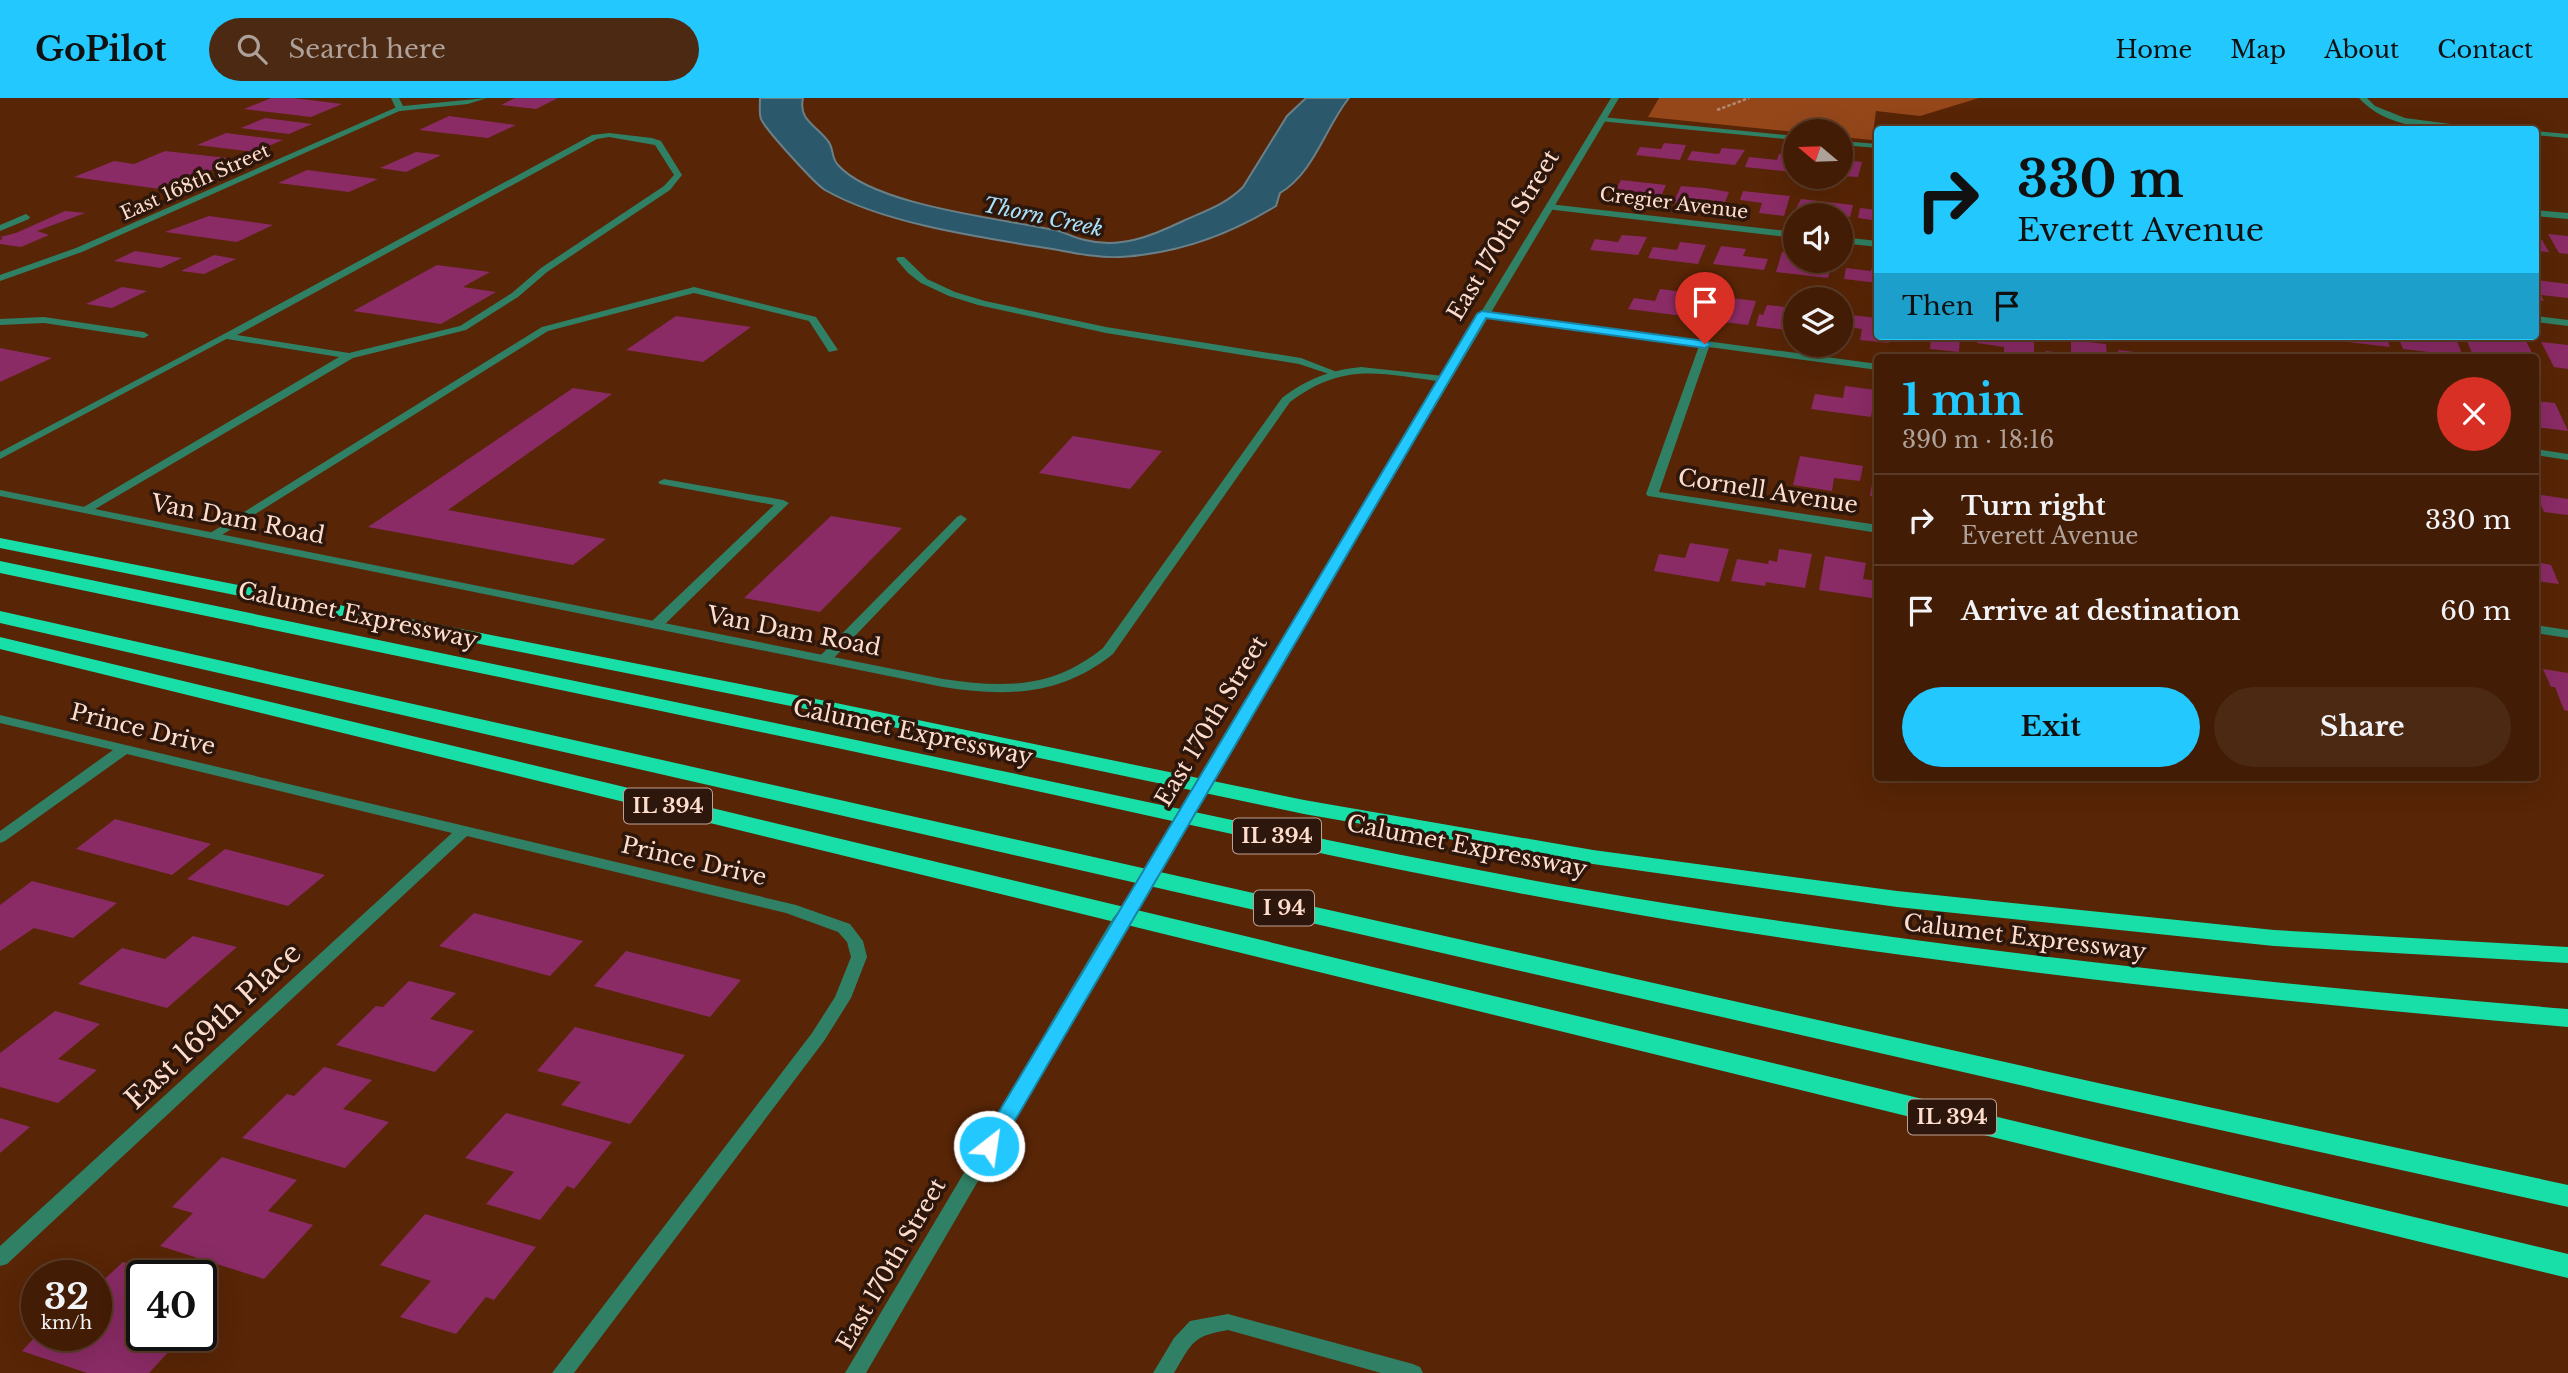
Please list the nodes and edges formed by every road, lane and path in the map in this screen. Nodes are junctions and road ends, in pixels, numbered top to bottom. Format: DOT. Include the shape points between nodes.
graph roads {
  1 [pos="395,98"];
  2 [pos="483,98"];
  3 [pos="1615,98"];
  4 [pos="2362,98"];
  5 [pos="400,109"];
  6 [pos="1602,118"];
  7 [pos="2455,126"];
  8 [pos="2539,133"];
  9 [pos="2568,136"];
  10 [pos="1783,137"];
  11 [pos="1853,144"];
  12 [pos="1874,146"];
  13 [pos="1549,206"];
  14 [pos="2539,213"];
  15 [pos="2568,216"];
  16 [pos="26,217"];
  17 [pos="0,228"];
  18 [pos="1783,233"];
  19 [pos="1853,241"];
  20 [pos="1874,244"];
  21 [pos="901,259"];
  22 [pos="0,278"];
  23 [pos="1482,314"];
  24 [pos="2539,319"];
  25 [pos="0,322"];
  26 [pos="2568,323"];
  27 [pos="144,335"];
  28 [pos="227,336"];
  29 [pos="1705,344"];
  30 [pos="833,350"];
  31 [pos="349,356"];
  32 [pos="1874,366"];
  33 [pos="1332,372"];
  34 [pos="1444,379"];
  35 [pos="2539,452"];
  36 [pos="0,456"];
  37 [pos="2568,457"];
  38 [pos="664,482"];
  39 [pos="0,493"];
  40 [pos="86,510"];
  41 [pos="961,519"];
  42 [pos="1874,528"];
  43 [pos="213,535"];
  44 [pos="0,543"];
  45 [pos="0,567"];
  46 [pos="0,617"];
  47 [pos="656,625"];
  48 [pos="2539,629"];
  49 [pos="2568,634"];
  50 [pos="0,643"];
  51 [pos="825,659"];
  52 [pos="0,719"];
  53 [pos="123,750"];
  54 [pos="462,831"];
  55 [pos="0,838"];
  56 [pos="2568,955"];
  57 [pos="2568,1018"];
  58 [pos="2568,1196"];
  59 [pos="0,1258"];
  60 [pos="2568,1266"];
  61 [pos="562,1373"];
  62 [pos="855,1373"];
  63 [pos="1163,1373"];
  64 [pos="1413,1373"];
  1 -- 5 [label="street"];
  2 -- 5 [label="street, East 168th Street"];
  3 -- 6 [label="street, East 170th Street"];
  4 -- 7 [label="street" via="2380,112 2409,121"];
  5 -- 22 [label="street, East 168th Street" via="79,250"];
  6 -- 10 [label="street"];
  6 -- 13 [label="street, East 170th Street"];
  8 -- 9 [label="street"];
  11 -- 12 [label="street"];
  13 -- 18 [label="street, Cregier Avenue"];
  13 -- 23 [label="street, East 170th Street"];
  14 -- 15 [label="street"];
  16 -- 17 [label="street"];
  19 -- 20 [label="street"];
  21 -- 33 [label="street" via="923,280 983,303 1096,329 1301,361"];
  23 -- 29 [label="street"];
  23 -- 34 [label="street, East 170th Street"];
  24 -- 26 [label="street"];
  25 -- 27 [label="street" via="44,320"];
  28 -- 31 [label="street"];
  28 -- 31 [label="street" via="595,137 652,140 678,175 667,188 463,328"];
  28 -- 36 [label="street"];
  29 -- 32 [label="street"];
  29 -- 42 [label="street, Cornell Avenue" via="1652,494"];
  30 -- 43 [label="street" via="813,319 694,289 545,329"];
  31 -- 40 [label="street"];
  33 -- 34 [label="street, Van Dam Road" via="1367,370"];
  33 -- 51 [label="street, Van Dam Road" via="1302,386 1286,400 1120,635 1097,662 1080,672 1023,689 995,690"];
  34 -- 62 [label="street, East 170th Street, bridge"];
  35 -- 37 [label="street"];
  38 -- 47 [label="street" via="783,503"];
  39 -- 40 [label="street, Van Dam Road"];
  40 -- 43 [label="street, Van Dam Road"];
  41 -- 51 [label="street"];
  43 -- 47 [label="street, Van Dam Road"];
  44 -- 56 [label="highway" via="1304,807 1593,857 1898,899 2274,938"];
  45 -- 57 [label="highway, Calumet Expressway / IL 394" via="1282,837 1662,911 2124,977"];
  46 -- 58 [label="highway, I 94"];
  47 -- 51 [label="street, Van Dam Road"];
  48 -- 49 [label="street"];
  50 -- 60 [label="highway, IL 394"];
  52 -- 53 [label="street, Prince Drive"];
  53 -- 54 [label="street, Prince Drive"];
  53 -- 55 [label="street"];
  54 -- 59 [label="street, East 169th Place"];
  54 -- 61 [label="street, Prince Drive" via="819,918 844,928 855,941 859,957 843,998 818,1037"];
  63 -- 64 [label="street" via="1197,1327 1228,1322"];
}
